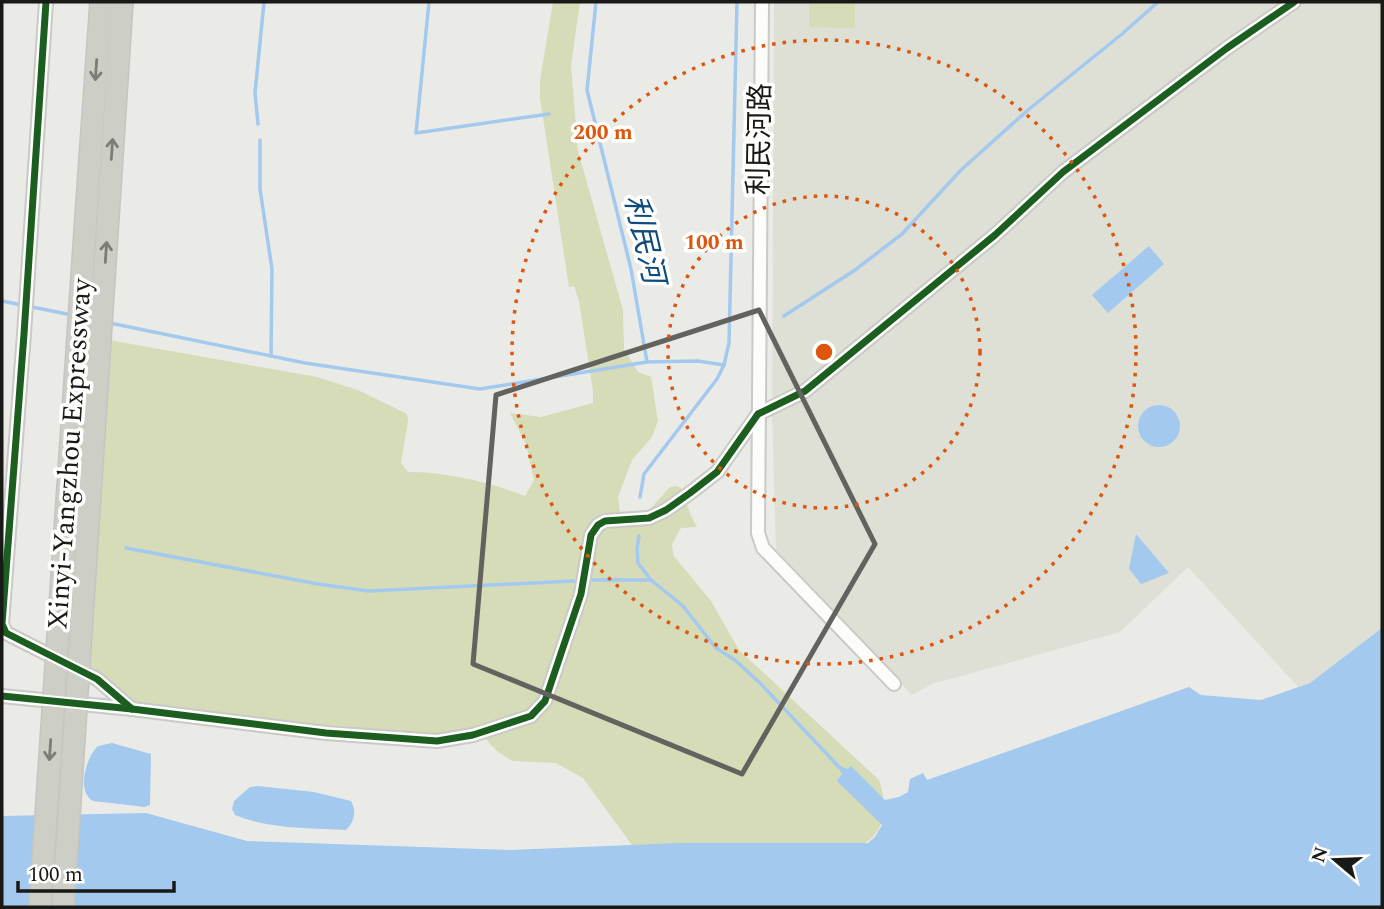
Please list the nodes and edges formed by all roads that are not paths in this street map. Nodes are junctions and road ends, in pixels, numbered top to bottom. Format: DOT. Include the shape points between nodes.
graph roads {
  1 [pos="46,2"];
  2 [pos="101,2"];
  3 [pos="122,2"];
  4 [pos="762,2"];
  5 [pos="1294,2"];
  6 [pos="758,414"];
  7 [pos="894,684"];
  8 [pos="2,696"];
  9 [pos="132,709"];
  10 [pos="40,907"];
  11 [pos="63,907"];
  1 -- 9 [label="street" via="2,624 6,633 97,679"];
  2 -- 10 [label="highway, Xinyi-Yangzhou Expressway, one-way, bridge"];
  11 -- 3 [label="highway, Xinyi-Yangzhou Expressway, one-way, bridge"];
  4 -- 6 [label="street, 利民河路"];
  5 -- 6 [label="street" via="1082,158 805,391"];
  6 -- 7 [label="street, 利民河路" via="758,533 763,548"];
  6 -- 9 [label="street" via="717,472 666,510 649,518 598,525 591,535 581,594 545,701 531,716 437,741 326,733"];
  8 -- 9 [label="street"];
}
